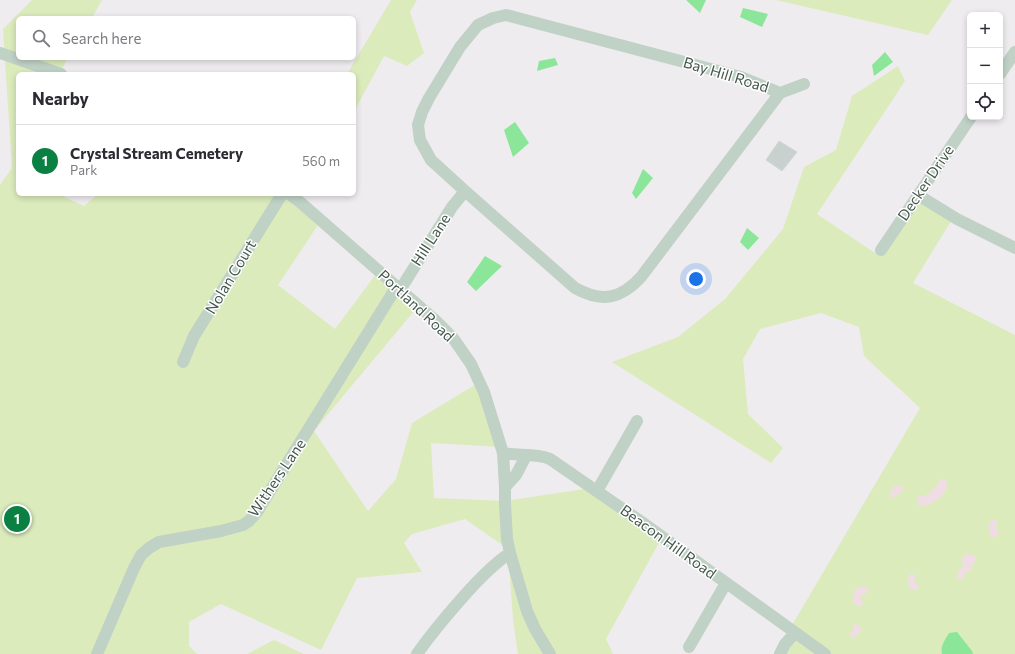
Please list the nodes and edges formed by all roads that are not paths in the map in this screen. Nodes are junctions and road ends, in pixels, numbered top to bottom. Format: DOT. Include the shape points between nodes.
graph roads {
  1 [pos="1015,52"];
  2 [pos="0,53"];
  3 [pos="16,59"];
  4 [pos="20,60"];
  5 [pos="1003,70"];
  6 [pos="55,72"];
  7 [pos="804,84"];
  8 [pos="780,93"];
  9 [pos="969,120"];
  10 [pos="465,191"];
  11 [pos="918,195"];
  12 [pos="281,196"];
  13 [pos="292,196"];
  14 [pos="1015,248"];
  15 [pos="881,250"];
  16 [pos="399,288"];
  17 [pos="183,362"];
  18 [pos="638,421"];
  19 [pos="503,453"];
  20 [pos="526,456"];
  21 [pos="505,487"];
  22 [pos="596,491"];
  23 [pos="510,553"];
  24 [pos="726,583"];
  25 [pos="795,633"];
  26 [pos="689,647"];
  27 [pos="97,654"];
  28 [pos="417,654"];
  29 [pos="550,654"];
  30 [pos="780,654"];
  31 [pos="825,654"];
  1 -- 5 [label="street"];
  2 -- 3 [label="street"];
  4 -- 6 [label="street"];
  7 -- 8 [label="street"];
  8 -- 10 [label="street, Bay Hill Road" via="641,277 625,292 616,295 596,297 575,288"];
  8 -- 10 [label="street, Bay Hill Road" via="741,77 506,15 493,18 478,25 460,47 429,98 418,125 420,140 431,160"];
  9 -- 11 [label="street, Decker Drive"];
  10 -- 16 [label="street, Hill Lane"];
  11 -- 14 [label="street" via="957,219"];
  11 -- 15 [label="street, Decker Drive"];
  12 -- 17 [label="street, Nolan Court" via="194,336"];
  13 -- 16 [label="street, Portland Road"];
  16 -- 19 [label="street, Portland Road" via="453,338 471,364 484,392"];
  16 -- 27 [label="street, Withers Lane" via="257,512 243,525 159,542 141,555"];
  18 -- 22 [label="street"];
  19 -- 20 [label="street, Beacon Hill Road"];
  19 -- 21 [label="street, Portland Road"];
  20 -- 21 [label="street" via="516,475"];
  20 -- 22 [label="street, Beacon Hill Road" via="538,455 550,459"];
  21 -- 23 [label="street, Portland Road"];
  22 -- 24 [label="street, Beacon Hill Road"];
  23 -- 28 [label="street" via="480,578 442,620"];
  23 -- 29 [label="street, Portland Road" via="527,611"];
  24 -- 25 [label="street, Beacon Hill Road"];
  24 -- 26 [label="street"];
  25 -- 30 [label="street"];
  25 -- 31 [label="street, Beacon Hill Road"];
}
